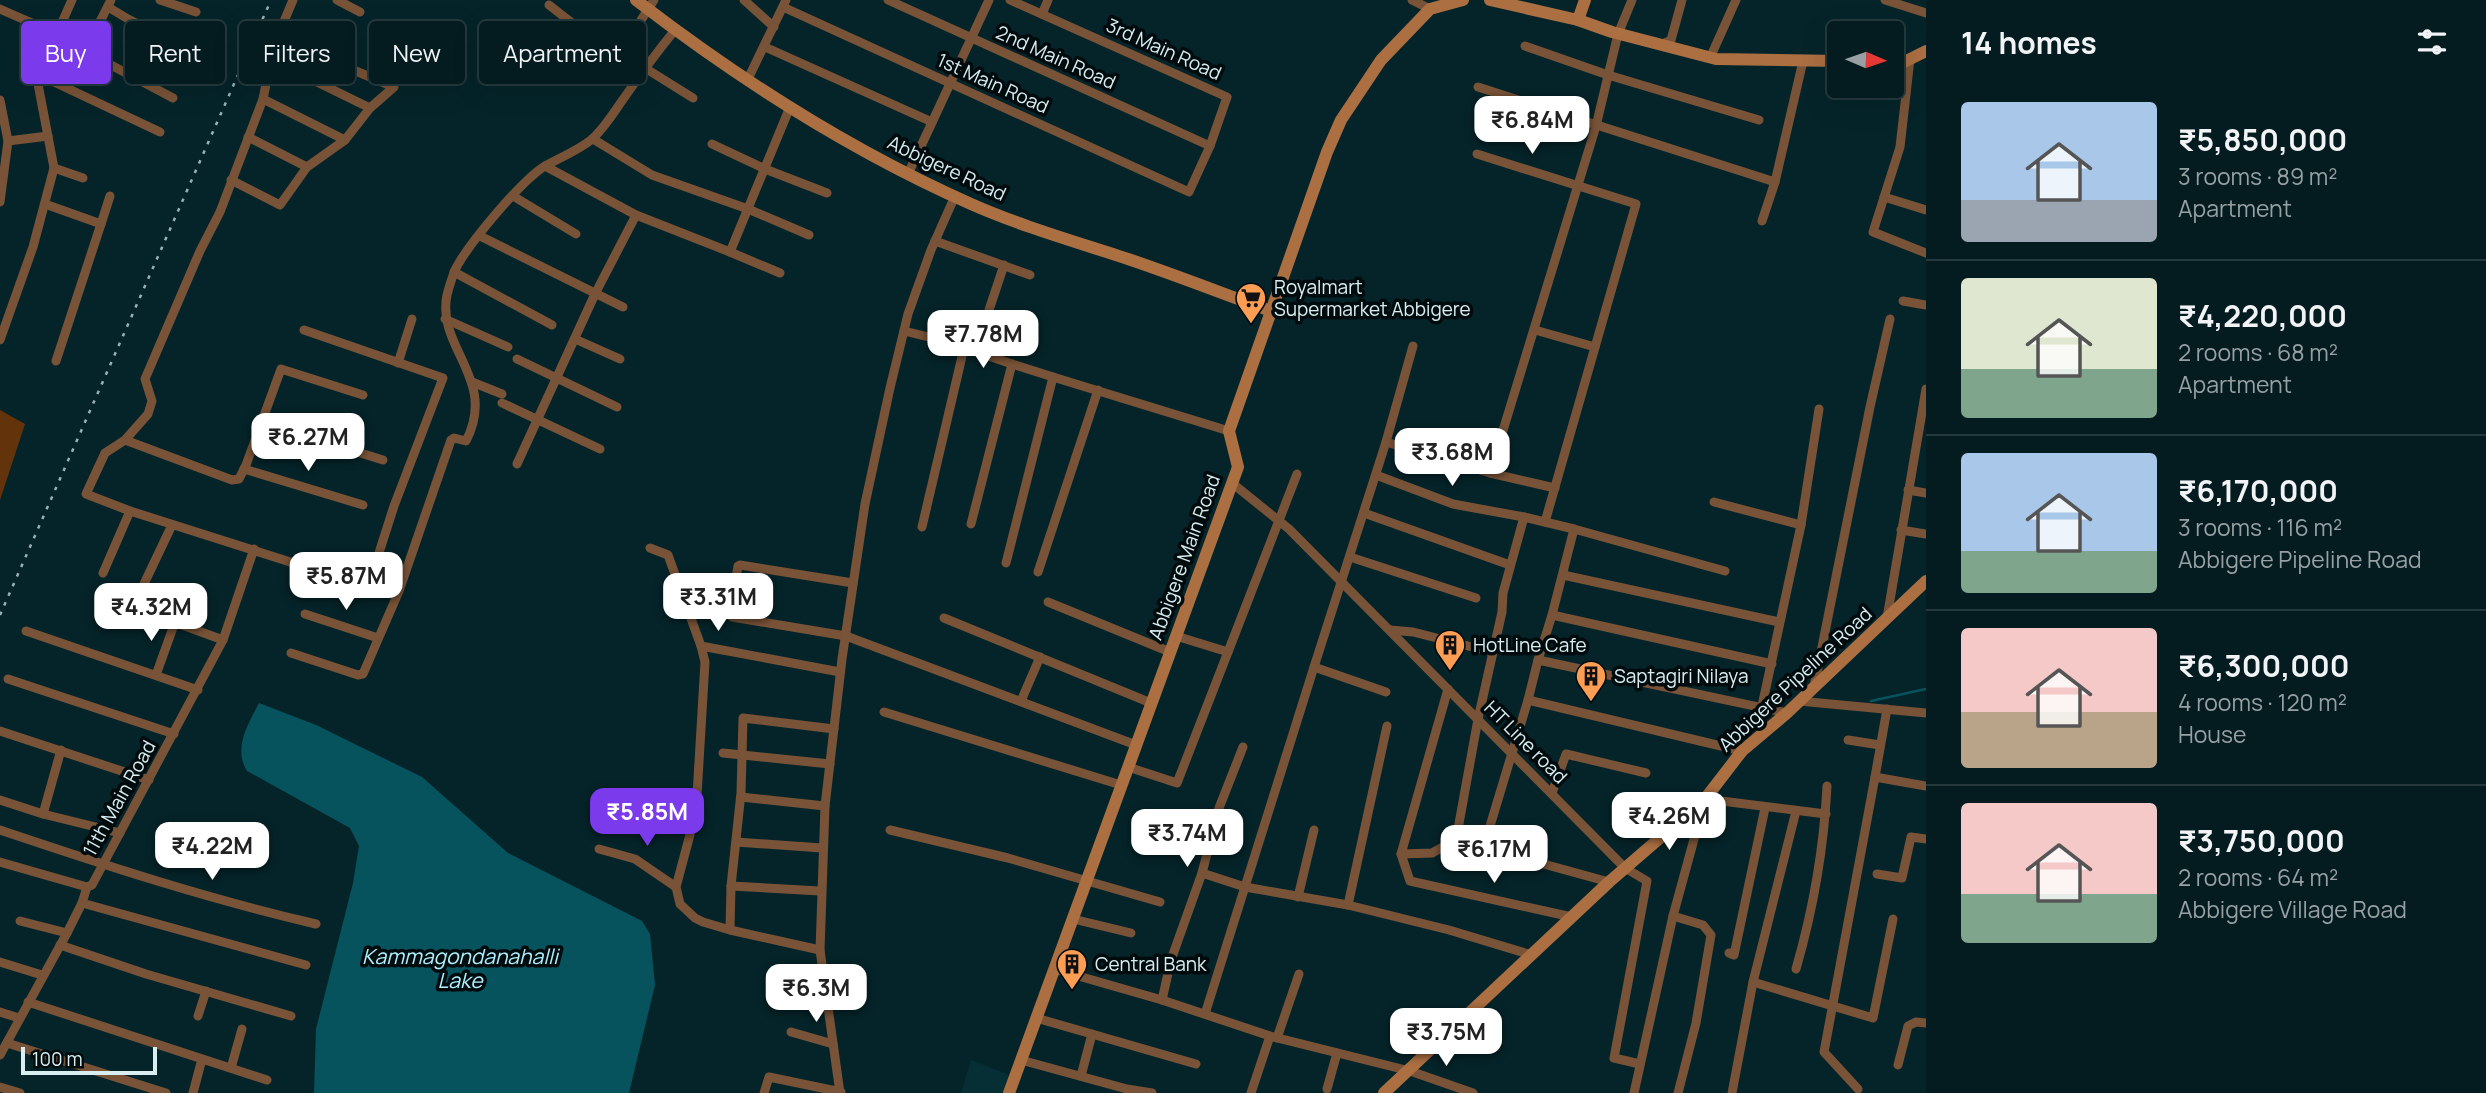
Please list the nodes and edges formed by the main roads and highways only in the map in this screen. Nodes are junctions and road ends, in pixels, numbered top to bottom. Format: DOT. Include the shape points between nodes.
graph roads {
  1 [pos="636,0"];
  2 [pos="1463,0"];
  3 [pos="1490,0"];
  4 [pos="1586,0"];
  5 [pos="652,5"];
  6 [pos="1578,20"];
  7 [pos="1926,51"];
  8 [pos="1827,61"];
  9 [pos="1904,62"];
  10 [pos="1271,311"];
  11 [pos="1926,581"];
  12 [pos="1009,1093"];
  13 [pos="1384,1093"];
  1 -- 5 [label="main road, Abbigere Road"];
  2 -- 10 [label="main road" via="1430,9 1381,60 1341,120"];
  3 -- 6 [label="main road"];
  4 -- 6 [label="main road"];
  5 -- 10 [label="main road, Abbigere Road" via="675,30 747,81 908,174 1040,230"];
  6 -- 8 [label="main road" via="1710,58"];
  7 -- 9 [label="main road"];
  10 -- 12 [label="main road, Abbigere Main Road" via="1229,431 1238,467"];
  11 -- 13 [label="main road, Abbigere Pipeline Road" via="1742,751 1705,799 1609,882"];
}
